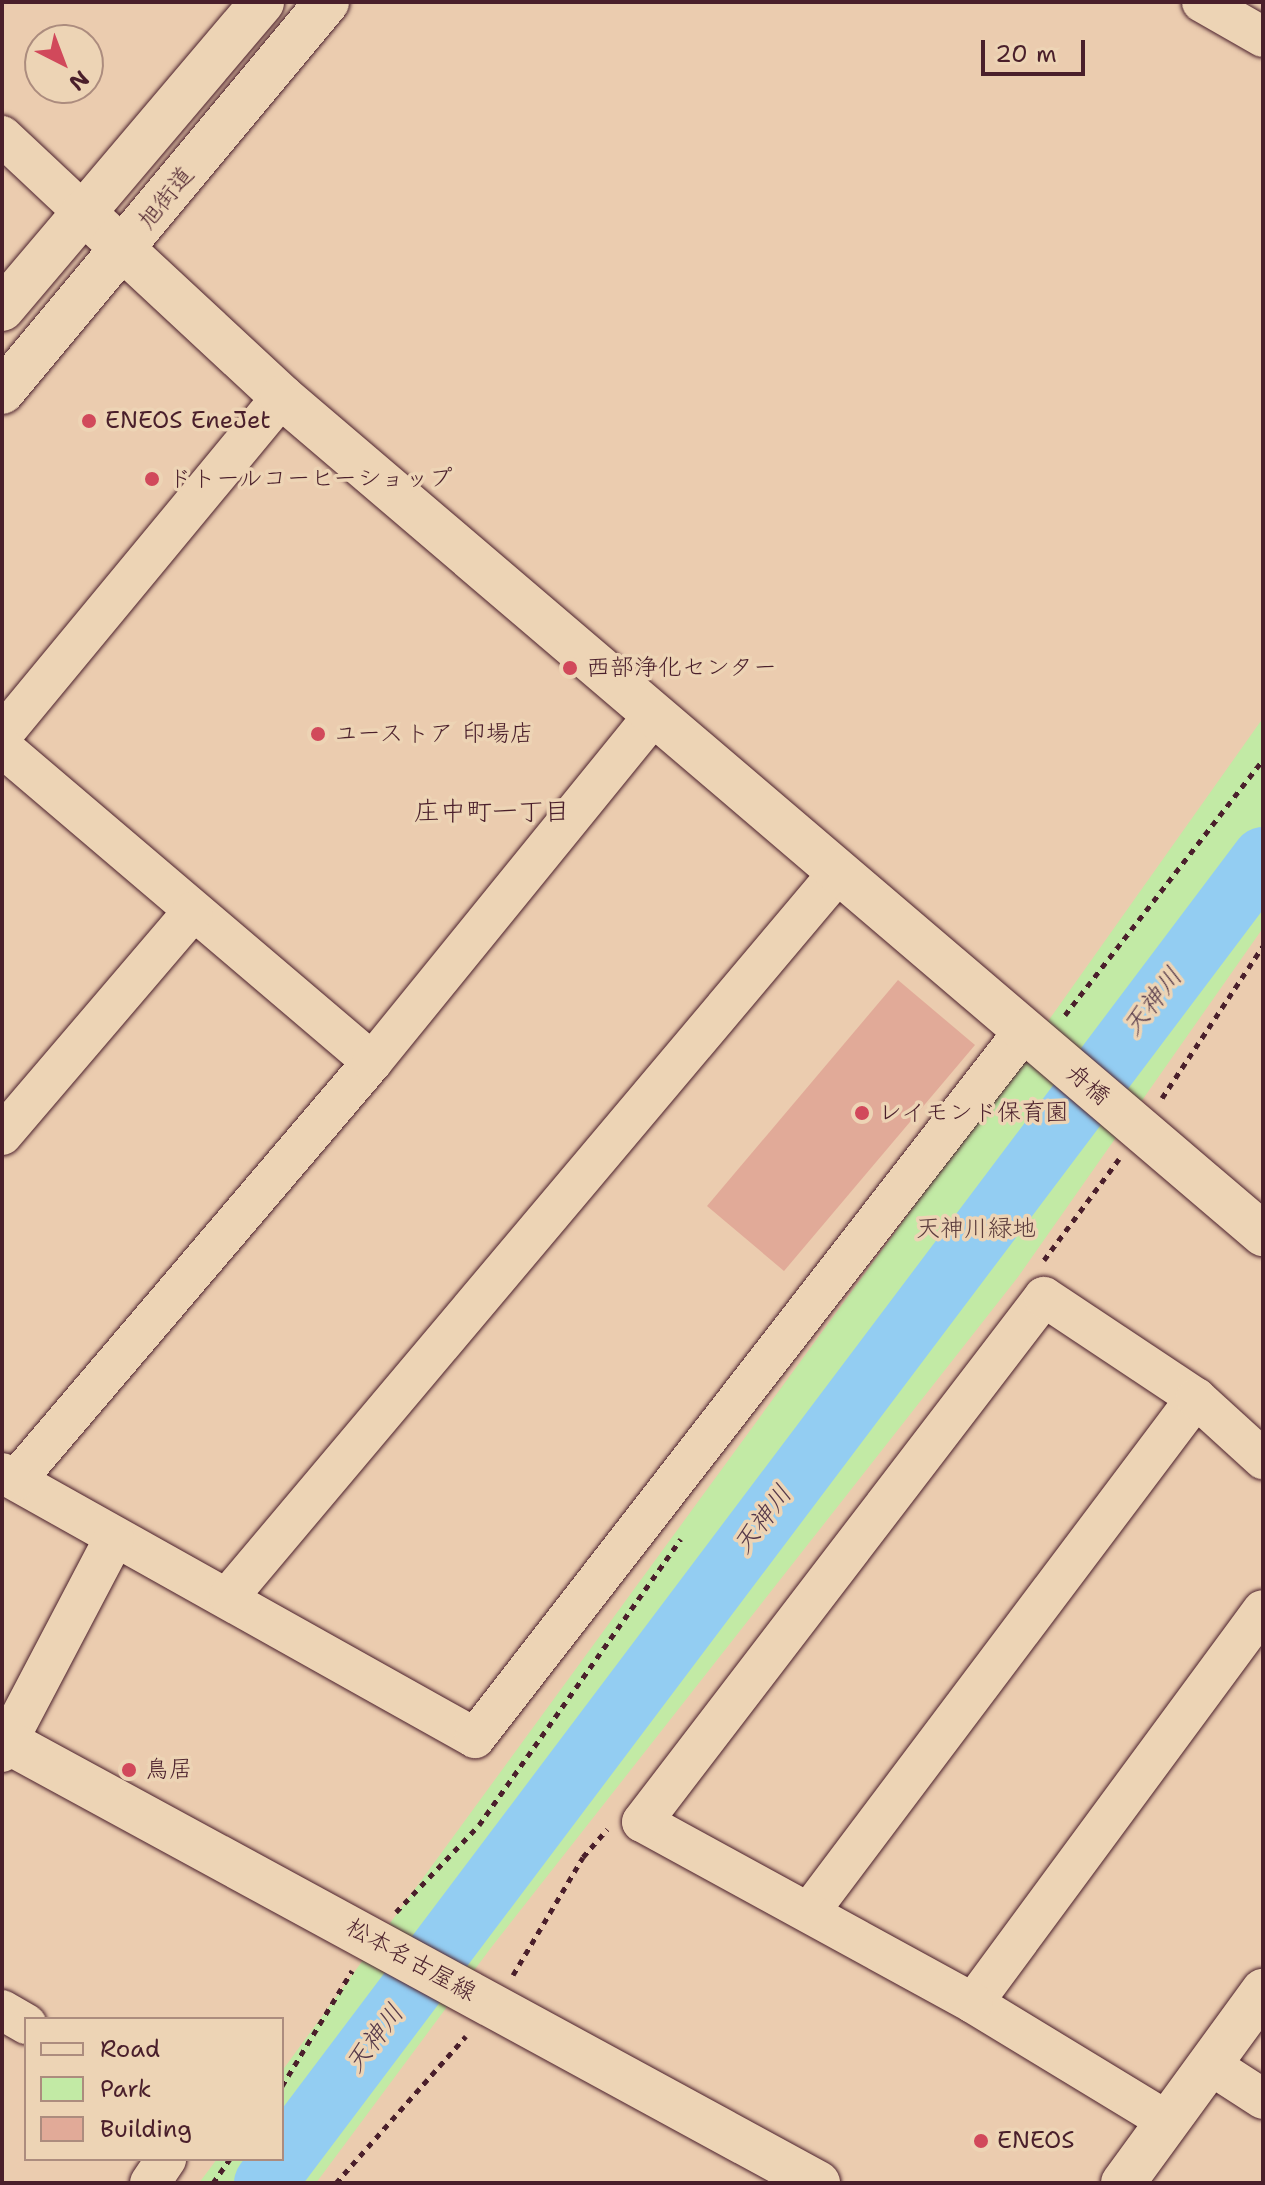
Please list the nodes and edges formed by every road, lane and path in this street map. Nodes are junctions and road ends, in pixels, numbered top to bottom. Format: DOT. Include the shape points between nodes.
graph roads {
  1 [pos="262,2"];
  2 [pos="327,2"];
  3 [pos="1202,2"];
  4 [pos="1263,37"];
  5 [pos="2,136"];
  6 [pos="83,212"];
  7 [pos="124,250"];
  8 [pos="2,309"];
  9 [pos="2,392"];
  10 [pos="282,397"];
  11 [pos="654,715"];
  12 [pos="2,735"];
  13 [pos="2,747"];
  14 [pos="1263,760"];
  15 [pos="838,873"];
  16 [pos="193,911"];
  17 [pos="1263,946"];
  18 [pos="1036,1041"];
  19 [pos="372,1062"];
  20 [pos="1136,1126"];
  21 [pos="2,1135"];
  22 [pos="1263,1234"];
  23 [pos="1196,1398"];
  24 [pos="1263,1459"];
  25 [pos="9,1477"];
  26 [pos="114,1539"];
  27 [pos="229,1596"];
  28 [pos="1263,1610"];
  29 [pos="4,1744"];
  30 [pos="810,1911"];
  31 [pos="378,1942"];
  32 [pos="1263,1991"];
  33 [pos="482,1999"];
  34 [pos="973,2003"];
  35 [pos="2,2010"];
  36 [pos="24,2023"];
  37 [pos="1209,2064"];
  38 [pos="284,2083"];
  39 [pos="1263,2099"];
  40 [pos="1167,2121"];
  41 [pos="165,2161"];
  42 [pos="229,2161"];
  43 [pos="150,2183"];
  44 [pos="213,2183"];
  45 [pos="336,2183"];
  46 [pos="818,2183"];
  47 [pos="1123,2183"];
  1 -- 6 [label="street"];
  2 -- 7 [label="street, 旭街道"];
  3 -- 4 [label="street"];
  5 -- 6 [label="street"];
  6 -- 7 [label="street, 舟橋"];
  6 -- 8 [label="street"];
  7 -- 9 [label="street, 旭街道"];
  7 -- 10 [label="street, 舟橋"];
  10 -- 11 [label="street, 舟橋"];
  10 -- 12 [label="street"];
  11 -- 15 [label="street, 舟橋"];
  11 -- 19 [label="street"];
  13 -- 16 [label="street"];
  14 -- 18 [label="path"];
  15 -- 18 [label="street, 舟橋"];
  15 -- 27 [label="street"];
  16 -- 19 [label="street"];
  16 -- 21 [label="street"];
  17 -- 20 [label="path"];
  18 -- 20 [label="street, 舟橋"];
  18 -- 27 [label="street" via="475,1738"];
  19 -- 25 [label="street"];
  20 -- 22 [label="street, 舟橋"];
  23 -- 24 [label="street"];
  23 -- 30 [label="street"];
  23 -- 30 [label="street" via="1044,1297 642,1822"];
  25 -- 26 [label="street"];
  26 -- 27 [label="street"];
  26 -- 29 [label="street"];
  28 -- 34 [label="street"];
  29 -- 31 [label="street, 松本名古屋線"];
  30 -- 34 [label="street"];
  31 -- 33 [label="street, 松本名古屋線"];
  31 -- 38 [label="path"];
  32 -- 37 [label="street"];
  33 -- 45 [label="path"];
  33 -- 46 [label="street, 松本名古屋線"];
  34 -- 40 [label="street"];
  35 -- 36 [label="street"];
  37 -- 39 [label="street"];
  37 -- 40 [label="street"];
  40 -- 47 [label="street"];
  41 -- 43 [label="street"];
  42 -- 44 [label="path"];
}
